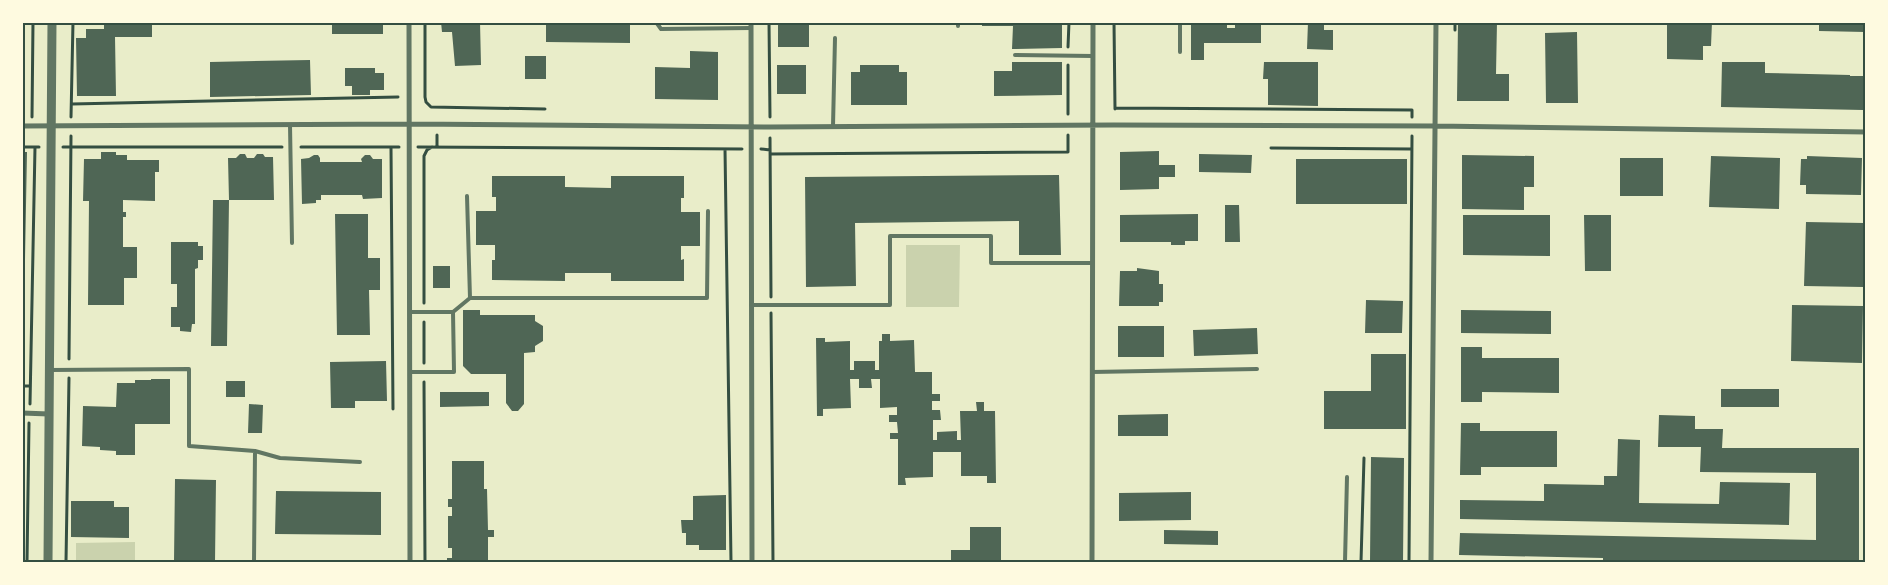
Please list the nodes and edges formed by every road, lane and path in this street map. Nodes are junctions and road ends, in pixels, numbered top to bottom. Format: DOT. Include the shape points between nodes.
graph roads {
  1 [pos="33,22"];
  2 [pos="52,22"];
  3 [pos="73,22"];
  4 [pos="409,22"];
  5 [pos="425,22"];
  6 [pos="656,22"];
  7 [pos="769,22"];
  8 [pos="1093,22"];
  9 [pos="1114,22"];
  10 [pos="1180,22"];
  11 [pos="1436,22"];
  12 [pos="1456,22"];
  13 [pos="751,25"];
  14 [pos="1456,30"];
  15 [pos="835,38"];
  16 [pos="1180,52"];
  17 [pos="1015,55"];
  18 [pos="1093,56"];
  19 [pos="410,97"];
  20 [pos="425,97"];
  21 [pos="72,104"];
  22 [pos="1114,108"];
  23 [pos="545,109"];
  24 [pos="410,124"];
  25 [pos="290,125"];
  26 [pos="1093,125"];
  27 [pos="1114,125"];
  28 [pos="22,126"];
  29 [pos="32,126"];
  30 [pos="71,126"];
  31 [pos="751,126"];
  32 [pos="833,126"];
  33 [pos="1412,126"];
  34 [pos="1435,126"];
  35 [pos="51,127"];
  36 [pos="770,127"];
  37 [pos="1866,132"];
  38 [pos="390,147"];
  39 [pos="432,147"];
  40 [pos="1272,148"];
  41 [pos="725,149"];
  42 [pos="1412,149"];
  43 [pos="467,196"];
  44 [pos="708,211"];
  45 [pos="292,244"];
  46 [pos="1092,263"];
  47 [pos="470,298"];
  48 [pos="771,304"];
  49 [pos="751,305"];
  50 [pos="410,312"];
  51 [pos="424,312"];
  52 [pos="454,312"];
  53 [pos="1257,369"];
  54 [pos="50,370"];
  55 [pos="69,370"];
  56 [pos="410,372"];
  57 [pos="424,372"];
  58 [pos="1092,372"];
  59 [pos="22,386"];
  60 [pos="30,386"];
  61 [pos="393,409"];
  62 [pos="22,414"];
  63 [pos="29,414"];
  64 [pos="49,414"];
  65 [pos="255,450"];
  66 [pos="1364,458"];
  67 [pos="360,462"];
  68 [pos="1347,477"];
  69 [pos="27,562"];
  70 [pos="48,562"];
  71 [pos="66,562"];
  72 [pos="254,562"];
  73 [pos="410,562"];
  74 [pos="425,562"];
  75 [pos="731,562"];
  76 [pos="752,562"];
  77 [pos="774,562"];
  78 [pos="1092,562"];
  79 [pos="1344,562"];
  80 [pos="1361,562"];
  81 [pos="1409,562"];
  82 [pos="1431,562"];
  1 -- 29 [label="path"];
  2 -- 35 [label="street"];
  3 -- 21 [label="path"];
  4 -- 19 [label="street"];
  5 -- 20 [label="path"];
  6 -- 13 [label="lane" via="661,29"];
  7 -- 36 [label="path"];
  8 -- 18 [label="street"];
  9 -- 22 [label="path"];
  10 -- 16 [label="lane"];
  11 -- 34 [label="street"];
  12 -- 14 [label="path"];
  13 -- 31 [label="street"];
  15 -- 32 [label="lane"];
  17 -- 18 [label="lane"];
  18 -- 26 [label="street"];
  19 -- 20 [label="path"];
  19 -- 21 [label="path"];
  19 -- 24 [label="street"];
  20 -- 23 [label="path" via="431,107 437,108"];
  21 -- 30 [label="path"];
  22 -- 27 [label="path"];
  22 -- 33 [label="path" via="1412,110"];
  24 -- 25 [label="street"];
  24 -- 31 [label="street"];
  24 -- 50 [label="street"];
  25 -- 30 [label="street"];
  25 -- 45 [label="lane"];
  26 -- 27 [label="street"];
  26 -- 32 [label="street"];
  26 -- 46 [label="street"];
  27 -- 33 [label="street"];
  28 -- 29 [label="street"];
  29 -- 35 [label="street"];
  29 -- 60 [label="path"];
  30 -- 35 [label="street"];
  30 -- 55 [label="path"];
  31 -- 36 [label="street"];
  31 -- 49 [label="street"];
  32 -- 36 [label="street"];
  33 -- 34 [label="street"];
  33 -- 42 [label="path"];
  34 -- 37 [label="street"];
  34 -- 82 [label="street"];
  35 -- 54 [label="street"];
  36 -- 48 [label="path"];
  38 -- 61 [label="path"];
  39 -- 51 [label="path" via="424,156"];
  40 -- 42 [label="path"];
  41 -- 75 [label="path"];
  42 -- 81 [label="path"];
  43 -- 47 [label="lane"];
  44 -- 47 [label="lane" via="707,298"];
  46 -- 48 [label="lane" via="991,263 991,236 890,236 890,305"];
  46 -- 58 [label="street"];
  47 -- 52 [label="lane"];
  48 -- 49 [label="lane"];
  48 -- 77 [label="path"];
  49 -- 76 [label="street"];
  50 -- 51 [label="lane"];
  50 -- 56 [label="street"];
  51 -- 52 [label="lane"];
  51 -- 57 [label="path"];
  52 -- 57 [label="lane" via="454,372"];
  53 -- 58 [label="lane"];
  54 -- 55 [label="lane"];
  54 -- 64 [label="street"];
  55 -- 65 [label="lane" via="189,369 189,446"];
  55 -- 71 [label="path"];
  56 -- 57 [label="lane"];
  56 -- 73 [label="street"];
  57 -- 74 [label="path"];
  58 -- 78 [label="street"];
  59 -- 60 [label="path"];
  60 -- 63 [label="path"];
  62 -- 63 [label="street"];
  63 -- 64 [label="street"];
  63 -- 69 [label="path"];
  64 -- 70 [label="street"];
  65 -- 67 [label="lane" via="280,458"];
  65 -- 72 [label="lane"];
  66 -- 80 [label="path"];
  68 -- 79 [label="lane"];
}
